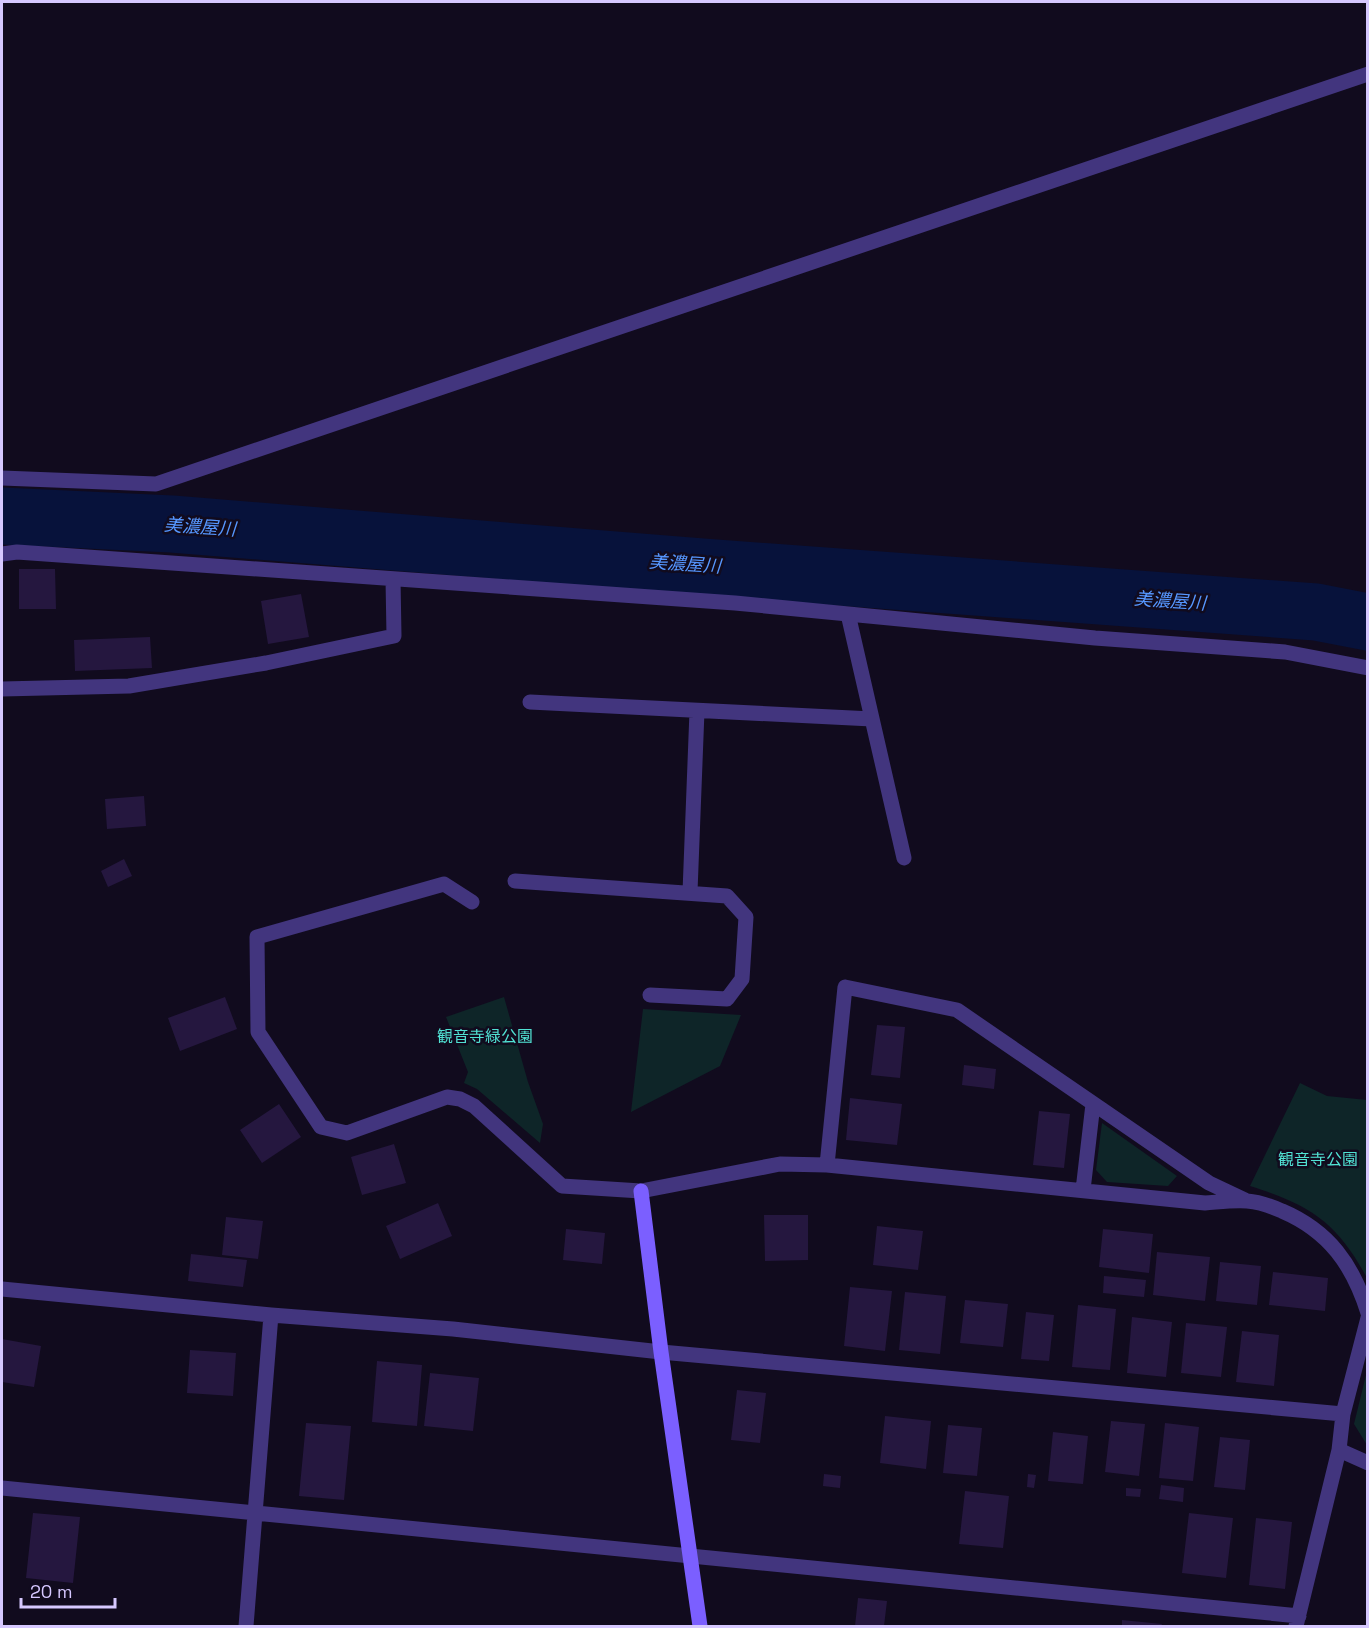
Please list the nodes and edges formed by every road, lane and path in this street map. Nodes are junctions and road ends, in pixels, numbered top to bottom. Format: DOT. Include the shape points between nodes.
graph roads {
  1 [pos="1368,74"];
  2 [pos="2,478"];
  3 [pos="2,554"];
  4 [pos="393,579"];
  5 [pos="848,614"];
  6 [pos="1368,668"];
  7 [pos="2,689"];
  8 [pos="530,702"];
  9 [pos="697,711"];
  10 [pos="872,719"];
  11 [pos="904,858"];
  12 [pos="515,880"];
  13 [pos="690,892"];
  14 [pos="472,902"];
  15 [pos="650,995"];
  16 [pos="1093,1104"];
  17 [pos="827,1165"];
  18 [pos="1083,1190"];
  19 [pos="641,1191"];
  20 [pos="1248,1201"];
  21 [pos="2,1289"];
  22 [pos="1368,1313"];
  23 [pos="271,1315"];
  24 [pos="1368,1318"];
  25 [pos="661,1352"];
  26 [pos="1344,1414"];
  27 [pos="1339,1450"];
  28 [pos="1368,1463"];
  29 [pos="2,1488"];
  30 [pos="254,1514"];
  31 [pos="690,1556"];
  32 [pos="1298,1621"];
  33 [pos="246,1626"];
  34 [pos="700,1626"];
  1 -- 2 [label="street" via="156,484"];
  3 -- 4 [label="street"];
  4 -- 5 [label="street"];
  4 -- 7 [label="street" via="393,636 129,686"];
  5 -- 6 [label="street" via="1285,652"];
  5 -- 10 [label="street"];
  8 -- 9 [label="street"];
  9 -- 10 [label="street"];
  9 -- 13 [label="street"];
  10 -- 11 [label="street"];
  12 -- 13 [label="street"];
  13 -- 15 [label="street" via="727,896 746,916 742,979 727,999"];
  14 -- 19 [label="street" via="444,884 257,937 258,1032 321,1127 347,1133 447,1097 460,1099 474,1106 562,1186"];
  16 -- 17 [label="street" via="957,1010 845,987"];
  16 -- 18 [label="street"];
  16 -- 20 [label="street" via="1209,1183"];
  17 -- 18 [label="street"];
  17 -- 19 [label="street" via="780,1164"];
  18 -- 20 [label="street" via="1205,1203"];
  19 -- 25 [label="street"];
  20 -- 22 [label="street" via="1301,1219 1327,1239 1354,1277"];
  21 -- 23 [label="street"];
  23 -- 25 [label="street" via="453,1329"];
  23 -- 30 [label="street"];
  24 -- 26 [label="street"];
  25 -- 26 [label="street"];
  25 -- 31 [label="street"];
  26 -- 27 [label="street"];
  27 -- 28 [label="street"];
  27 -- 32 [label="street"];
  29 -- 30 [label="street"];
  30 -- 31 [label="street"];
  30 -- 33 [label="street"];
  31 -- 32 [label="street"];
  31 -- 34 [label="street"];
}
